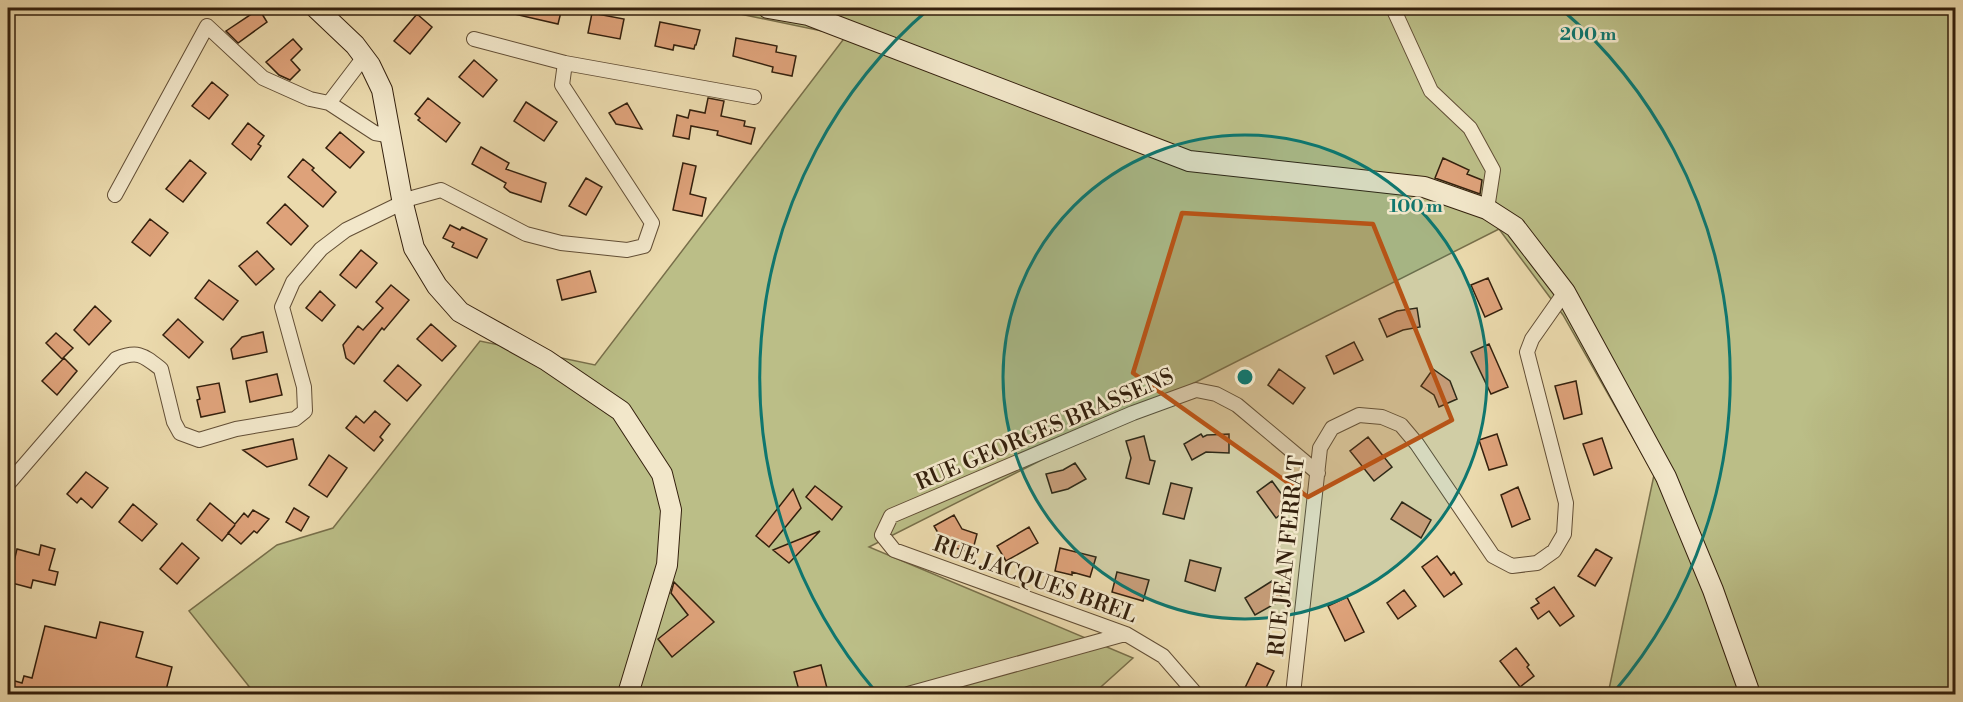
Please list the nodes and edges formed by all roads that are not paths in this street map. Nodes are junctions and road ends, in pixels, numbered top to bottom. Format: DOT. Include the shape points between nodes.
graph roads {
  1 [pos="316,8"];
  2 [pos="768,8"];
  3 [pos="1394,8"];
  4 [pos="474,39"];
  5 [pos="364,57"];
  6 [pos="565,63"];
  7 [pos="754,98"];
  8 [pos="329,103"];
  9 [pos="392,136"];
  10 [pos="116,195"];
  11 [pos="403,204"];
  12 [pos="1487,209"];
  13 [pos="1565,292"];
  14 [pos="1318,473"];
  15 [pos="8,484"];
  16 [pos="882,535"];
  17 [pos="1126,634"];
  18 [pos="628,694"];
  19 [pos="908,694"];
  20 [pos="1196,694"];
  21 [pos="1293,694"];
  22 [pos="1750,694"];
  1 -- 5 [label="street"];
  2 -- 12 [label="street" via="808,15 1190,161 1424,188"];
  3 -- 12 [label="street" via="1431,91 1470,128 1493,170"];
  4 -- 6 [label="street"];
  5 -- 8 [label="street"];
  5 -- 9 [label="street" via="382,90"];
  6 -- 7 [label="street"];
  6 -- 11 [label="street" via="562,85 652,223 644,246 627,250 526,234 441,190"];
  8 -- 9 [label="street" via="375,133"];
  8 -- 10 [label="street" via="263,78 207,26"];
  9 -- 11 [label="street"];
  11 -- 15 [label="street" via="346,230 321,249 293,282 282,307 304,387 305,411 295,419 199,440 180,434 161,369 136,353 128,354 116,359"];
  11 -- 18 [label="street" via="414,248 437,286 460,312 546,360 621,411 662,474 671,510 667,565"];
  12 -- 13 [label="street" via="1515,227"];
  13 -- 14 [label="street, RUE JEAN FERRAT" via="1527,352 1566,503 1564,534 1554,550 1536,563 1512,566 1493,556 1417,444 1401,425 1382,417 1359,416 1332,428 1320,448"];
  13 -- 22 [label="street" via="1666,477 1713,590"];
  14 -- 16 [label="street, RUE GEORGES BRASSENS" via="1237,405 1216,394 1196,390 891,516"];
  14 -- 21 [label="street, RUE JEAN FERRAT"];
  16 -- 17 [label="street, RUE JACQUES BREL" via="894,550"];
  17 -- 19 [label="street"];
  17 -- 20 [label="street, RUE JACQUES BREL" via="1163,656"];
}
